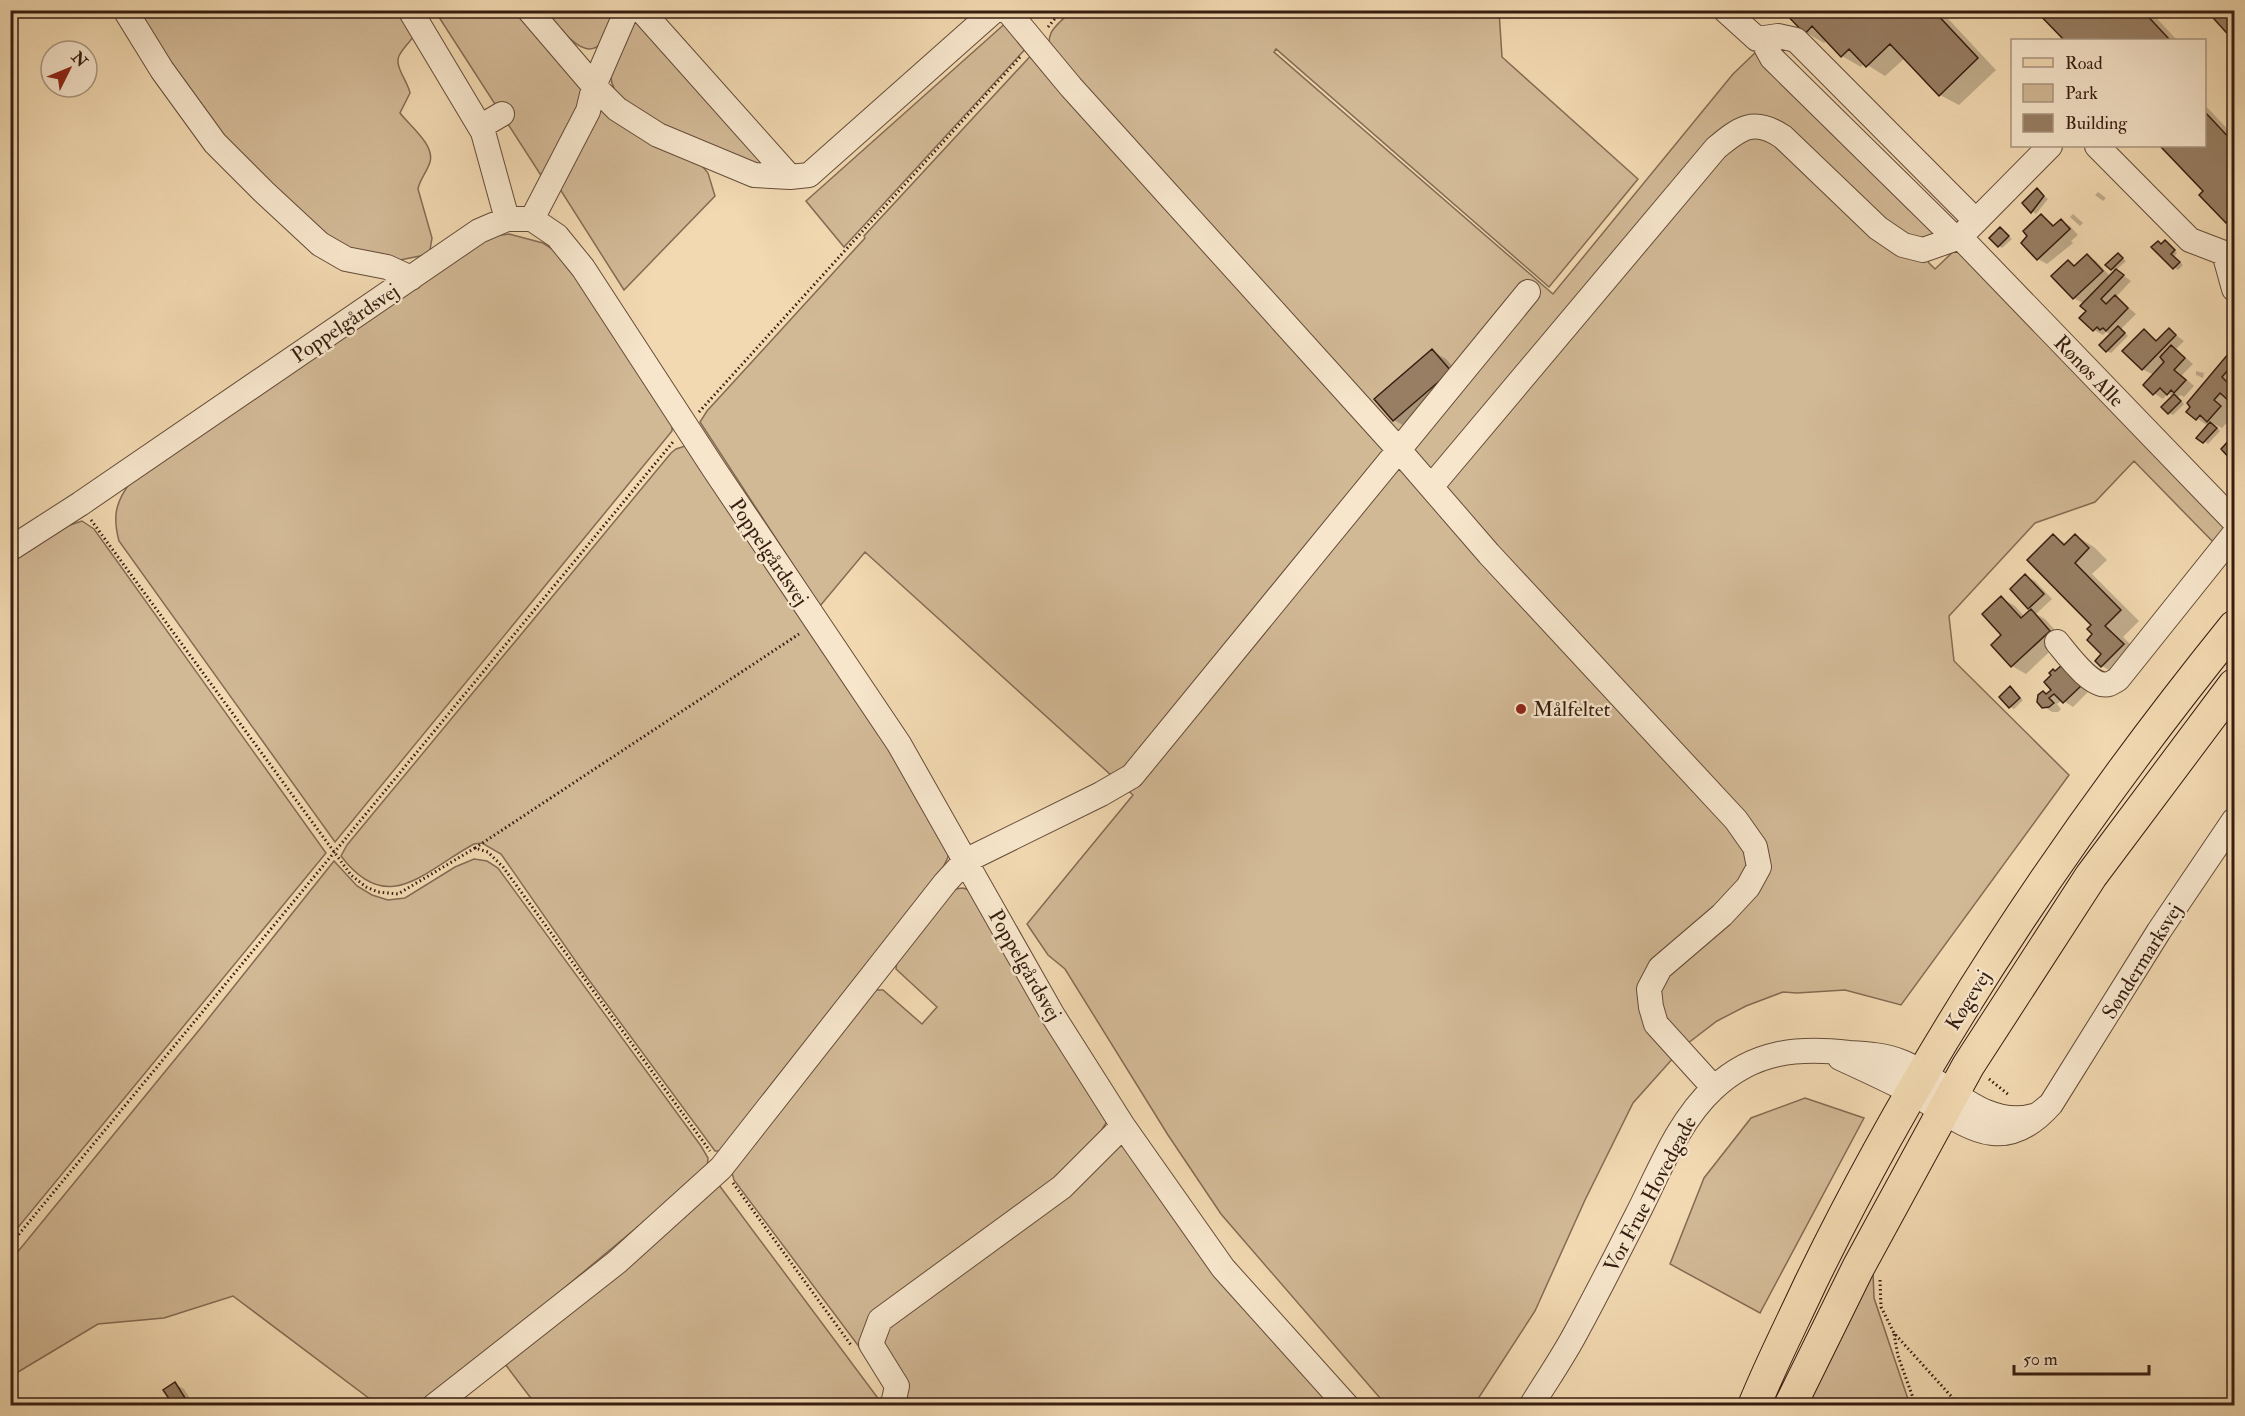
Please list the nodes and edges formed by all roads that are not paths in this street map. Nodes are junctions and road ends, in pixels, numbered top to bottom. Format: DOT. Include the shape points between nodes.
graph roads {
  1 [pos="125,10"];
  2 [pos="410,10"];
  3 [pos="529,10"];
  4 [pos="627,10"];
  5 [pos="641,10"];
  6 [pos="995,10"];
  7 [pos="1007,10"];
  8 [pos="1725,10"];
  9 [pos="594,86"];
  10 [pos="502,114"];
  11 [pos="480,128"];
  12 [pos="2049,147"];
  13 [pos="2098,147"];
  14 [pos="790,177"];
  15 [pos="507,219"];
  16 [pos="532,219"];
  17 [pos="1964,232"];
  18 [pos="2229,253"];
  19 [pos="411,278"];
  20 [pos="2235,289"];
  21 [pos="1528,292"];
  22 [pos="1399,450"];
  23 [pos="1431,487"];
  24 [pos="2235,521"];
  25 [pos="2235,534"];
  26 [pos="10,549"];
  27 [pos="2235,627"];
  28 [pos="2057,642"];
  29 [pos="2235,685"];
  30 [pos="2235,820"];
  31 [pos="965,861"];
  32 [pos="1918,1083"];
  33 [pos="1714,1088"];
  34 [pos="1948,1102"];
  35 [pos="1123,1126"];
  36 [pos="434,1406"];
  37 [pos="890,1406"];
  38 [pos="1347,1406"];
  39 [pos="1531,1406"];
  40 [pos="1754,1406"];
  41 [pos="1790,1406"];
  1 -- 19 [label="street" via="208,134 264,192 320,244 346,259 387,267"];
  2 -- 11 [label="street"];
  3 -- 9 [label="street"];
  4 -- 9 [label="street"];
  5 -- 14 [label="street"];
  6 -- 14 [label="street" via="809,175"];
  7 -- 22 [label="street"];
  8 -- 17 [label="street, Rønøs Alle" via="1757,39 1778,36 1796,40"];
  9 -- 14 [label="street" via="617,109 658,135 754,175"];
  9 -- 16 [label="street" via="588,111"];
  10 -- 11 [label="street"];
  11 -- 15 [label="street"];
  12 -- 17 [label="street"];
  13 -- 18 [label="street" via="2190,240"];
  15 -- 16 [label="street, Poppelgårdsvej"];
  15 -- 19 [label="street, Poppelgårdsvej" via="480,231"];
  16 -- 31 [label="street, Poppelgårdsvej" via="558,236 583,268 899,744"];
  17 -- 23 [label="street" via="1923,249 1904,245 1878,228 1783,137 1758,126 1736,132 1716,148"];
  17 -- 24 [label="street, Rønøs Alle"];
  18 -- 20 [label="street"];
  19 -- 26 [label="street, Poppelgårdsvej"];
  21 -- 22 [label="street"];
  22 -- 23 [label="street"];
  22 -- 31 [label="street" via="1132,776"];
  23 -- 33 [label="street" via="1736,820 1755,847 1759,867 1748,887 1660,968 1649,988 1656,1024"];
  25 -- 28 [label="street" via="2118,679 2100,684 2085,674"];
  27 -- 32 [label="main road, Køgevej" via="2064,852"];
  29 -- 34 [label="main road, Køgevej" via="2091,876"];
  30 -- 34 [label="street, Søndermarksvej" via="2159,930 2051,1104 2034,1116 2000,1117"];
  31 -- 35 [label="street, Poppelgårdsvej" via="1052,1014"];
  31 -- 36 [label="street" via="721,1168 617,1262"];
  32 -- 33 [label="street, Vor Frue Hovedgade" via="1822,1050 1798,1050 1755,1061"];
  32 -- 34 [label="street, Søndermarksvej"];
  32 -- 40 [label="main road, Køgevej" via="1844,1215"];
  33 -- 39 [label="street, Vor Frue Hovedgade" via="1682,1127 1573,1338"];
  34 -- 41 [label="main road, Køgevej" via="1858,1268"];
  35 -- 37 [label="street" via="1062,1187 880,1320 871,1344 897,1386"];
  35 -- 38 [label="street, Poppelgårdsvej" via="1223,1268"];
}
